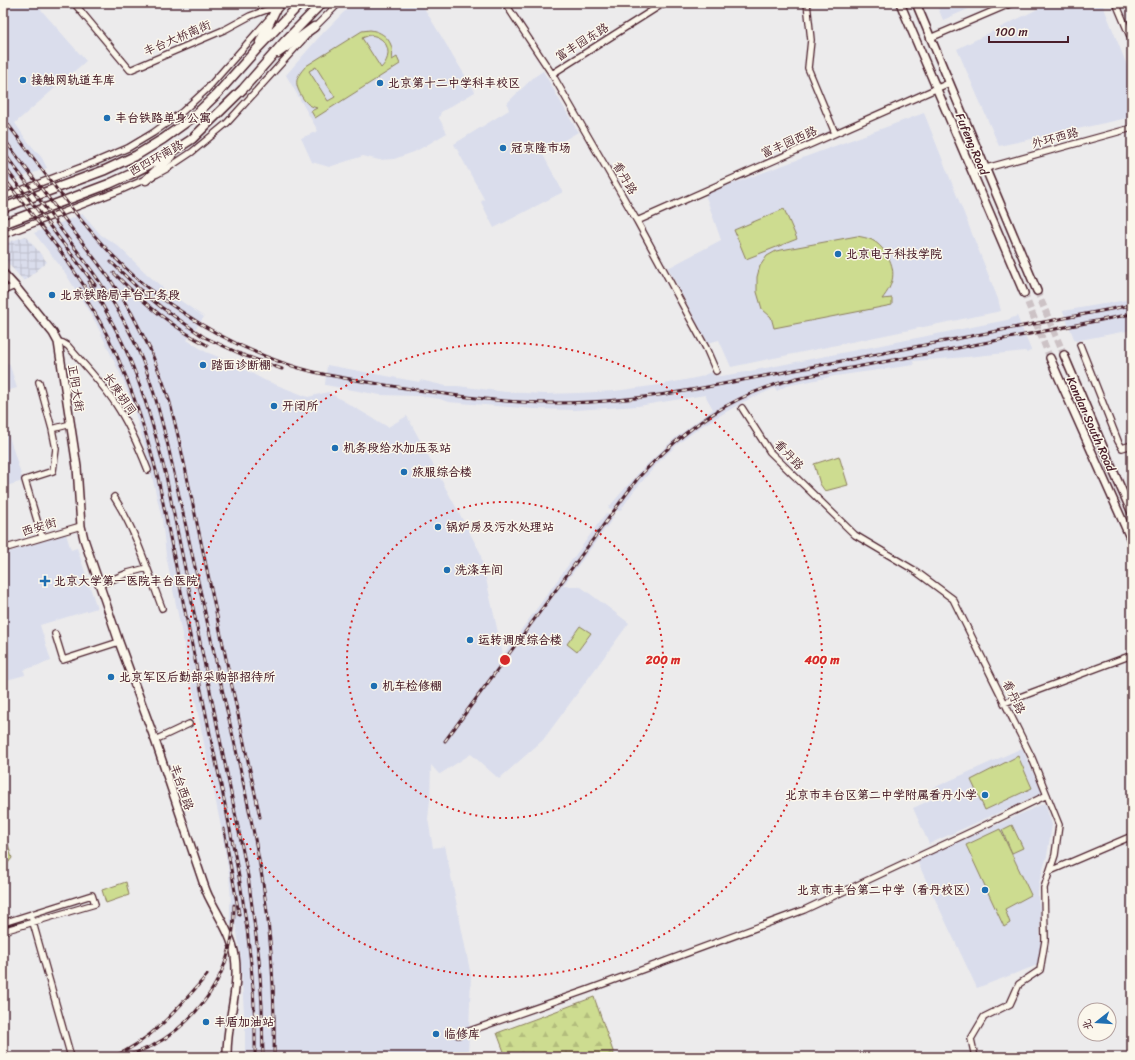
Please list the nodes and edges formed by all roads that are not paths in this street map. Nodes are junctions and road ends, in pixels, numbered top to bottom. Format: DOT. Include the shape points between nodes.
graph roads {
  1 [pos="283,3"];
  2 [pos="301,3"];
  3 [pos="339,3"];
  4 [pos="505,3"];
  5 [pos="664,3"];
  6 [pos="807,3"];
  7 [pos="900,3"];
  8 [pos="916,3"];
  9 [pos="1012,3"];
  10 [pos="1116,3"];
  11 [pos="76,4"];
  12 [pos="319,6"];
  13 [pos="275,11"];
  14 [pos="314,27"];
  15 [pos="930,38"];
  16 [pos="1132,41"];
  17 [pos="256,50"];
  18 [pos="268,60"];
  19 [pos="552,74"];
  20 [pos="949,83"];
  21 [pos="936,88"];
  22 [pos="1132,128"];
  23 [pos="836,133"];
  24 [pos="192,139"];
  25 [pos="984,168"];
  26 [pos="972,172"];
  27 [pos="146,180"];
  28 [pos="3,197"];
  29 [pos="3,208"];
  30 [pos="637,221"];
  31 [pos="3,224"];
  32 [pos="3,235"];
  33 [pos="3,274"];
  34 [pos="15,286"];
  35 [pos="3,291"];
  36 [pos="1036,291"];
  37 [pos="1024,294"];
  38 [pos="58,342"];
  39 [pos="1080,345"];
  40 [pos="1064,355"];
  41 [pos="1050,358"];
  42 [pos="716,371"];
  43 [pos="39,382"];
  44 [pos="742,408"];
  45 [pos="70,424"];
  46 [pos="52,429"];
  47 [pos="1132,445"];
  48 [pos="148,470"];
  49 [pos="114,498"];
  50 [pos="1132,513"];
  51 [pos="82,526"];
  52 [pos="42,537"];
  53 [pos="1132,542"];
  54 [pos="3,549"];
  55 [pos="147,568"];
  56 [pos="99,585"];
  57 [pos="162,608"];
  58 [pos="55,634"];
  59 [pos="119,642"];
  60 [pos="1132,655"];
  61 [pos="1004,703"];
  62 [pos="189,724"];
  63 [pos="155,740"];
  64 [pos="1047,795"];
  65 [pos="1132,836"];
  66 [pos="1050,871"];
  67 [pos="31,915"];
  68 [pos="33,922"];
  69 [pos="3,923"];
  70 [pos="3,931"];
  71 [pos="458,1035"];
  72 [pos="71,1057"];
  73 [pos="227,1057"];
  74 [pos="975,1057"];
  1 -- 13 [label="street, 西四环南路"];
  2 -- 17 [label="highway, 西四环南路"];
  3 -- 14 [label="street, 西四环南路"];
  4 -- 19 [label="street, 看丹路"];
  5 -- 19 [label="street, 富丰园东路"];
  6 -- 23 [label="street" via="811,40 808,68"];
  7 -- 21 [label="main road, Fufeng Road"];
  8 -- 15 [label="main road, Fufeng Road"];
  9 -- 15 [label="street"];
  10 -- 16 [label="street"];
  11 -- 13 [label="street, 丰台大桥南街" via="130,70 226,29 250,16 270,8"];
  12 -- 18 [label="highway, 西四环南路"];
  13 -- 17 [label="highway"];
  13 -- 28 [label="street, 西四环南路" via="207,89 182,112 153,133 128,148"];
  14 -- 18 [label="highway"];
  14 -- 27 [label="street, 西四环南路" via="227,123 192,152"];
  15 -- 20 [label="main road, Fufeng Road"];
  17 -- 29 [label="highway, 西四环南路" via="192,118 163,139 105,170"];
  18 -- 24 [label="highway, 西四环南路" via="243,89"];
  19 -- 30 [label="street, 看丹路"];
  20 -- 21 [label="street, 富丰园西路"];
  20 -- 25 [label="main road, Fufeng Road"];
  21 -- 23 [label="street, 富丰园西路"];
  21 -- 26 [label="main road, Fufeng Road"];
  22 -- 25 [label="street, 外环西路"];
  23 -- 30 [label="street, 富丰园西路"];
  24 -- 27 [label="highway"];
  24 -- 31 [label="highway, 西四环南路" via="166,156 109,184"];
  25 -- 26 [label="street, 外环西路"];
  25 -- 36 [label="main road"];
  26 -- 37 [label="main road, Fufeng Road"];
  27 -- 32 [label="street, 西四环南路"];
  30 -- 42 [label="street, 看丹路"];
  33 -- 34 [label="main road, 正阳大街"];
  34 -- 35 [label="street"];
  34 -- 38 [label="main road, 正阳大街"];
  38 -- 45 [label="main road, 正阳大街"];
  38 -- 48 [label="street, 长庚胡同" via="68,346 115,403 139,445"];
  39 -- 47 [label="street" via="1118,441 1122,448"];
  40 -- 50 [label="main road, Kandan South Road"];
  41 -- 53 [label="main road, Kandan South Road"];
  43 -- 46 [label="street"];
  44 -- 61 [label="street, 看丹路" via="770,452 855,535 914,570 953,599"];
  45 -- 46 [label="street"];
  45 -- 51 [label="main road, 正阳大街" via="78,467"];
  46 -- 52 [label="street" via="56,449 53,471 25,480"];
  49 -- 55 [label="street"];
  51 -- 52 [label="street, 西安街"];
  51 -- 56 [label="main road, 丰台西路"];
  52 -- 54 [label="street, 西安街"];
  55 -- 56 [label="street"];
  55 -- 57 [label="street"];
  56 -- 59 [label="main road, 丰台西路"];
  58 -- 59 [label="street" via="63,660"];
  59 -- 63 [label="main road, 丰台西路"];
  60 -- 61 [label="street"];
  61 -- 64 [label="street, 看丹路" via="1032,758"];
  62 -- 63 [label="street"];
  63 -- 73 [label="main road, 丰台西路" via="203,882 235,954 236,986 227,1034"];
  64 -- 66 [label="street, 看丹路" via="1059,825"];
  64 -- 71 [label="street" via="804,910"];
  65 -- 66 [label="street"];
  66 -- 74 [label="street, 看丹路" via="1044,888 1045,941 1040,970 1019,984 1010,1004 984,1017 970,1039"];
  67 -- 68 [label="street"];
  67 -- 68 [label="street" via="92,895 95,904"];
  67 -- 69 [label="street"];
  68 -- 70 [label="street"];
  68 -- 72 [label="street"];
}
